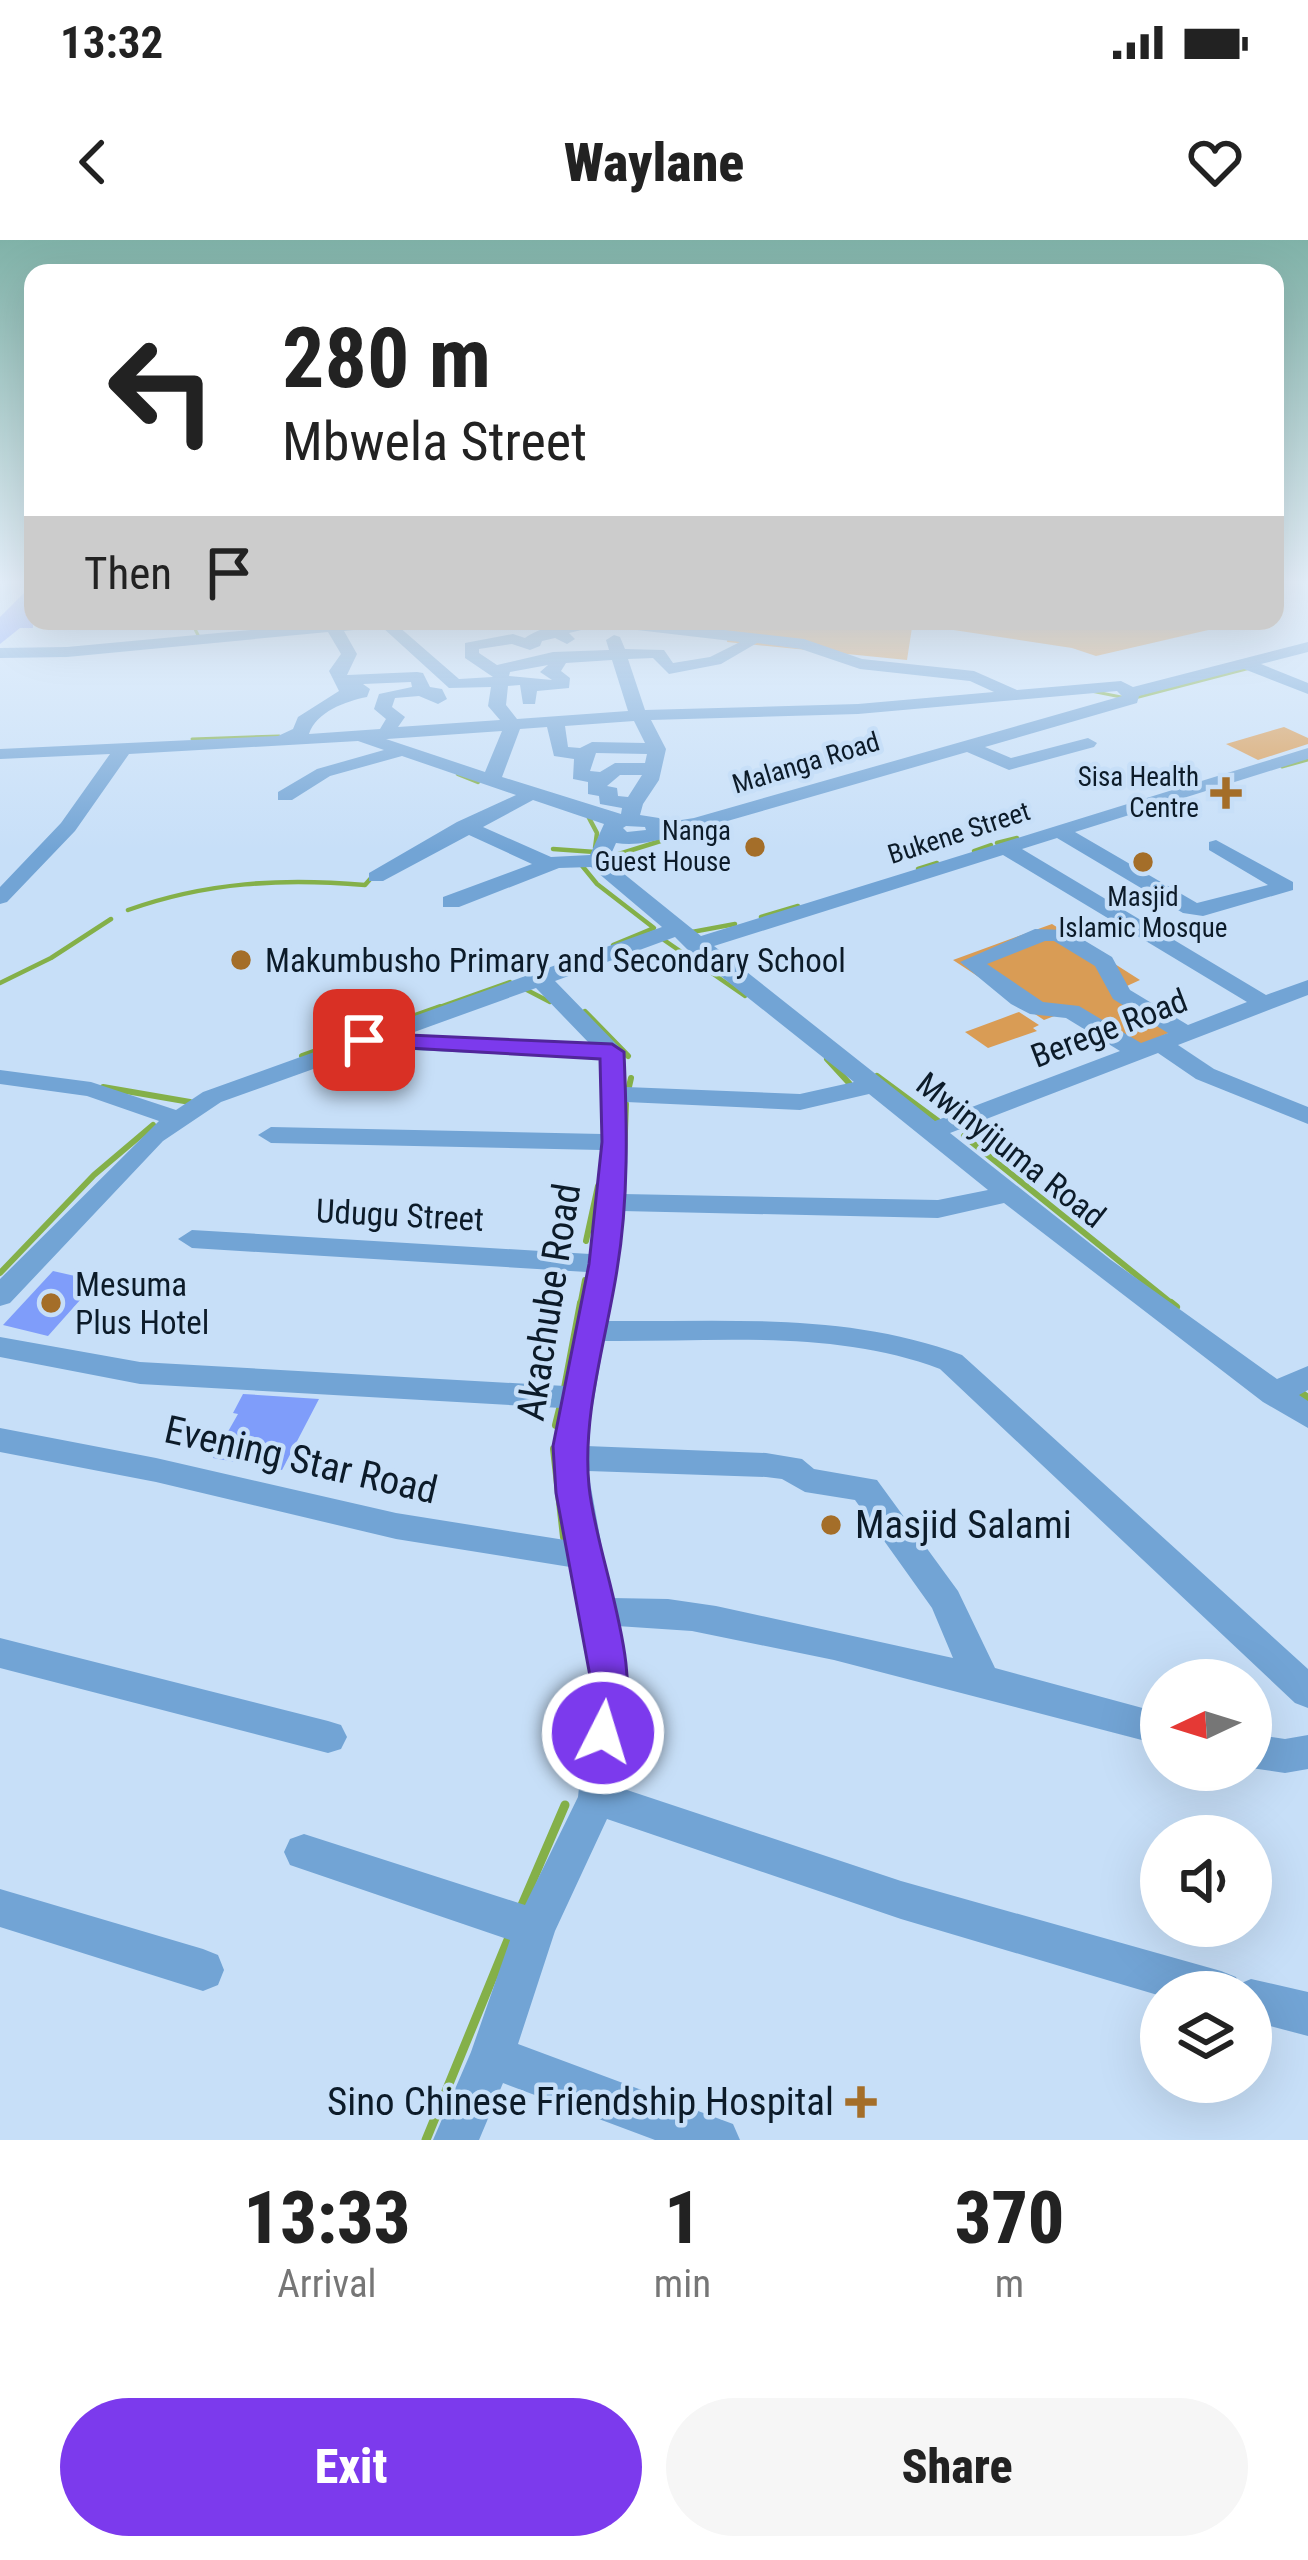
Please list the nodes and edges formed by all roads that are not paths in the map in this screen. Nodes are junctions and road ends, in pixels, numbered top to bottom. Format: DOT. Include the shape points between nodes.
graph roads {
  1 [pos="342,673"];
  2 [pos="444,673"];
  3 [pos="491,673"];
  4 [pos="501,673"];
  5 [pos="550,673"];
  6 [pos="623,673"];
  7 [pos="936,673"];
  8 [pos="1212,673"];
  9 [pos="1268,673"];
  10 [pos="500,681"];
  11 [pos="1308,689"];
  12 [pos="1130,693"];
  13 [pos="360,694"];
  14 [pos="387,696"];
  15 [pos="1016,696"];
  16 [pos="640,716"];
  17 [pos="555,722"];
  18 [pos="513,725"];
  19 [pos="386,734"];
  20 [pos="363,736"];
  21 [pos="281,741"];
  22 [pos="1088,743"];
  23 [pos="967,745"];
  24 [pos="124,746"];
  25 [pos="398,752"];
  26 [pos="0,754"];
  27 [pos="584,754"];
  28 [pos="1306,755"];
  29 [pos="655,759"];
  30 [pos="601,778"];
  31 [pos="491,781"];
  32 [pos="531,794"];
  33 [pos="285,796"];
  34 [pos="624,823"];
  35 [pos="464,826"];
  36 [pos="1058,830"];
  37 [pos="1216,846"];
  38 [pos="1004,848"];
  39 [pos="600,858"];
  40 [pos="549,864"];
  41 [pos="376,877"];
  42 [pos="0,898"];
  43 [pos="451,902"];
  44 [pos="686,938"];
  45 [pos="540,979"];
  46 [pos="1308,987"];
  47 [pos="1121,994"];
  48 [pos="1263,1004"];
  49 [pos="1071,1011"];
  50 [pos="1186,1033"];
  51 [pos="364,1040"];
  52 [pos="1149,1047"];
  53 [pos="612,1052"];
  54 [pos="0,1077"];
  55 [pos="871,1086"];
  56 [pos="617,1094"];
  57 [pos="1308,1116"];
  58 [pos="176,1118"];
  59 [pos="933,1131"];
  60 [pos="271,1136"];
  61 [pos="615,1142"];
  62 [pos="1008,1194"];
  63 [pos="608,1202"];
  64 [pos="192,1239"];
  65 [pos="604,1264"];
  66 [pos="0,1296"];
  67 [pos="592,1331"];
  68 [pos="0,1348"];
  69 [pos="1308,1377"];
  70 [pos="1274,1394"];
  71 [pos="580,1398"];
  72 [pos="1308,1418"];
  73 [pos="0,1440"];
  74 [pos="571,1459"];
  75 [pos="585,1555"];
  76 [pos="596,1614"];
  77 [pos="0,1653"];
  78 [pos="980,1676"];
  79 [pos="1308,1692"];
  80 [pos="1140,1723"];
  81 [pos="328,1737"];
  82 [pos="1308,1751"];
  83 [pos="1272,1754"];
  84 [pos="597,1798"];
  85 [pos="304,1852"];
  86 [pos="0,1908"];
  87 [pos="535,1928"];
  88 [pos="203,1970"];
  89 [pos="1148,1971"];
  90 [pos="1272,2005"];
  91 [pos="1308,2014"];
  92 [pos="492,2057"];
  93 [pos="456,2140"];
  94 [pos="718,2140"];
  1 -- 13 [label="street" via="345,688"];
  1 -- 14 [label="street" via="417,677 430,695"];
  2 -- 10 [label="street" via="457,685"];
  3 -- 10 [label="street"];
  4 -- 10 [label="street"];
  5 -- 10 [label="street" via="563,684 530,692"];
  6 -- 16 [label="street"];
  7 -- 15 [label="street" via="974,676"];
  8 -- 12 [label="street, Malanga Road"];
  9 -- 11 [label="street"];
  10 -- 18 [label="street" via="497,706"];
  12 -- 15 [label="street" via="1121,686"];
  12 -- 23 [label="street, Malanga Road" via="1131,699"];
  13 -- 14 [label="street"];
  13 -- 21 [label="street" via="344,695"];
  14 -- 19 [label="street" via="383,709 396,717"];
  15 -- 16 [label="street"];
  16 -- 17 [label="street"];
  16 -- 29 [label="street"];
  17 -- 18 [label="street"];
  17 -- 27 [label="street" via="560,752"];
  18 -- 19 [label="street"];
  18 -- 31 [label="street"];
  19 -- 20 [label="street"];
  20 -- 21 [label="street"];
  20 -- 25 [label="street"];
  21 -- 24 [label="street"];
  22 -- 23 [label="street" via="1009,764"];
  23 -- 34 [label="street, Malanga Road" via="696,824"];
  24 -- 26 [label="street"];
  24 -- 42 [label="street" via="54,850"];
  25 -- 31 [label="street"];
  25 -- 33 [label="street" via="321,773"];
  27 -- 29 [label="street" via="592,747"];
  27 -- 30 [label="street" via="580,775"];
  28 -- 36 [label="street, Bukene Street"];
  29 -- 30 [label="street"];
  29 -- 34 [label="street"];
  30 -- 34 [label="street" via="594,789 610,792 606,800"];
  31 -- 32 [label="street"];
  32 -- 34 [label="street"];
  32 -- 35 [label="street"];
  34 -- 39 [label="street"];
  35 -- 40 [label="street"];
  35 -- 41 [label="street"];
  36 -- 37 [label="street" via="1191,908 1286,886"];
  36 -- 38 [label="street, Bukene Street"];
  38 -- 44 [label="street, Bukene Street"];
  38 -- 48 [label="street"];
  39 -- 40 [label="street"];
  39 -- 44 [label="street, Mwinyijuma Road"];
  40 -- 43 [label="street"];
  44 -- 45 [label="street, Bukene Street"];
  44 -- 55 [label="street, Mwinyijuma Road"];
  45 -- 51 [label="street, Bukene Street"];
  45 -- 53 [label="street"];
  46 -- 48 [label="street, Berege Road"];
  47 -- 49 [label="street"];
  47 -- 49 [label="street" via="1104,962 1052,933 971,962 1038,1009"];
  47 -- 50 [label="street"];
  48 -- 50 [label="street, Berege Road"];
  49 -- 52 [label="street"];
  50 -- 52 [label="street, Berege Road"];
  51 -- 53 [label="street"];
  51 -- 58 [label="street, Bukene Street"];
  52 -- 57 [label="street"];
  52 -- 59 [label="street, Berege Road"];
  53 -- 56 [label="street, Akachube Road"];
  54 -- 58 [label="street" via="91,1089"];
  55 -- 56 [label="street" via="800,1102"];
  55 -- 59 [label="street, Mwinyijuma Road"];
  56 -- 61 [label="street, Akachube Road"];
  58 -- 66 [label="street, Bukene Street"];
  59 -- 62 [label="street, Mwinyijuma Road"];
  60 -- 61 [label="street"];
  61 -- 63 [label="street, Akachube Road"];
  62 -- 63 [label="street" via="910,1209"];
  62 -- 70 [label="street, Mwinyijuma Road"];
  63 -- 65 [label="street, Akachube Road"];
  64 -- 65 [label="street, Udugu Street"];
  65 -- 67 [label="street, Akachube Road"];
  67 -- 71 [label="street, Akachube Road"];
  67 -- 79 [label="street" via="860,1336 951,1362"];
  68 -- 71 [label="street" via="140,1373"];
  69 -- 70 [label="street"];
  70 -- 72 [label="street, Mwinyijuma Road"];
  71 -- 74 [label="street, Akachube Road"];
  73 -- 75 [label="street, Evening Star Road" via="471,1540"];
  74 -- 75 [label="street, Akachube Road"];
  74 -- 78 [label="street" via="766,1465 865,1489 946,1601"];
  75 -- 76 [label="street, Akachube Road"];
  76 -- 78 [label="street" via="694,1616"];
  76 -- 84 [label="street, Akachube Road" via="609,1676"];
  77 -- 81 [label="street"];
  78 -- 80 [label="street"];
  82 -- 83 [label="street"];
  84 -- 87 [label="street, Akachube Road"];
  84 -- 89 [label="street" via="901,1900"];
  85 -- 87 [label="street"];
  86 -- 88 [label="street"];
  87 -- 92 [label="street, Akachube Road"];
  90 -- 91 [label="street"];
  92 -- 93 [label="street, Akachube Road"];
  92 -- 94 [label="street"];
}
